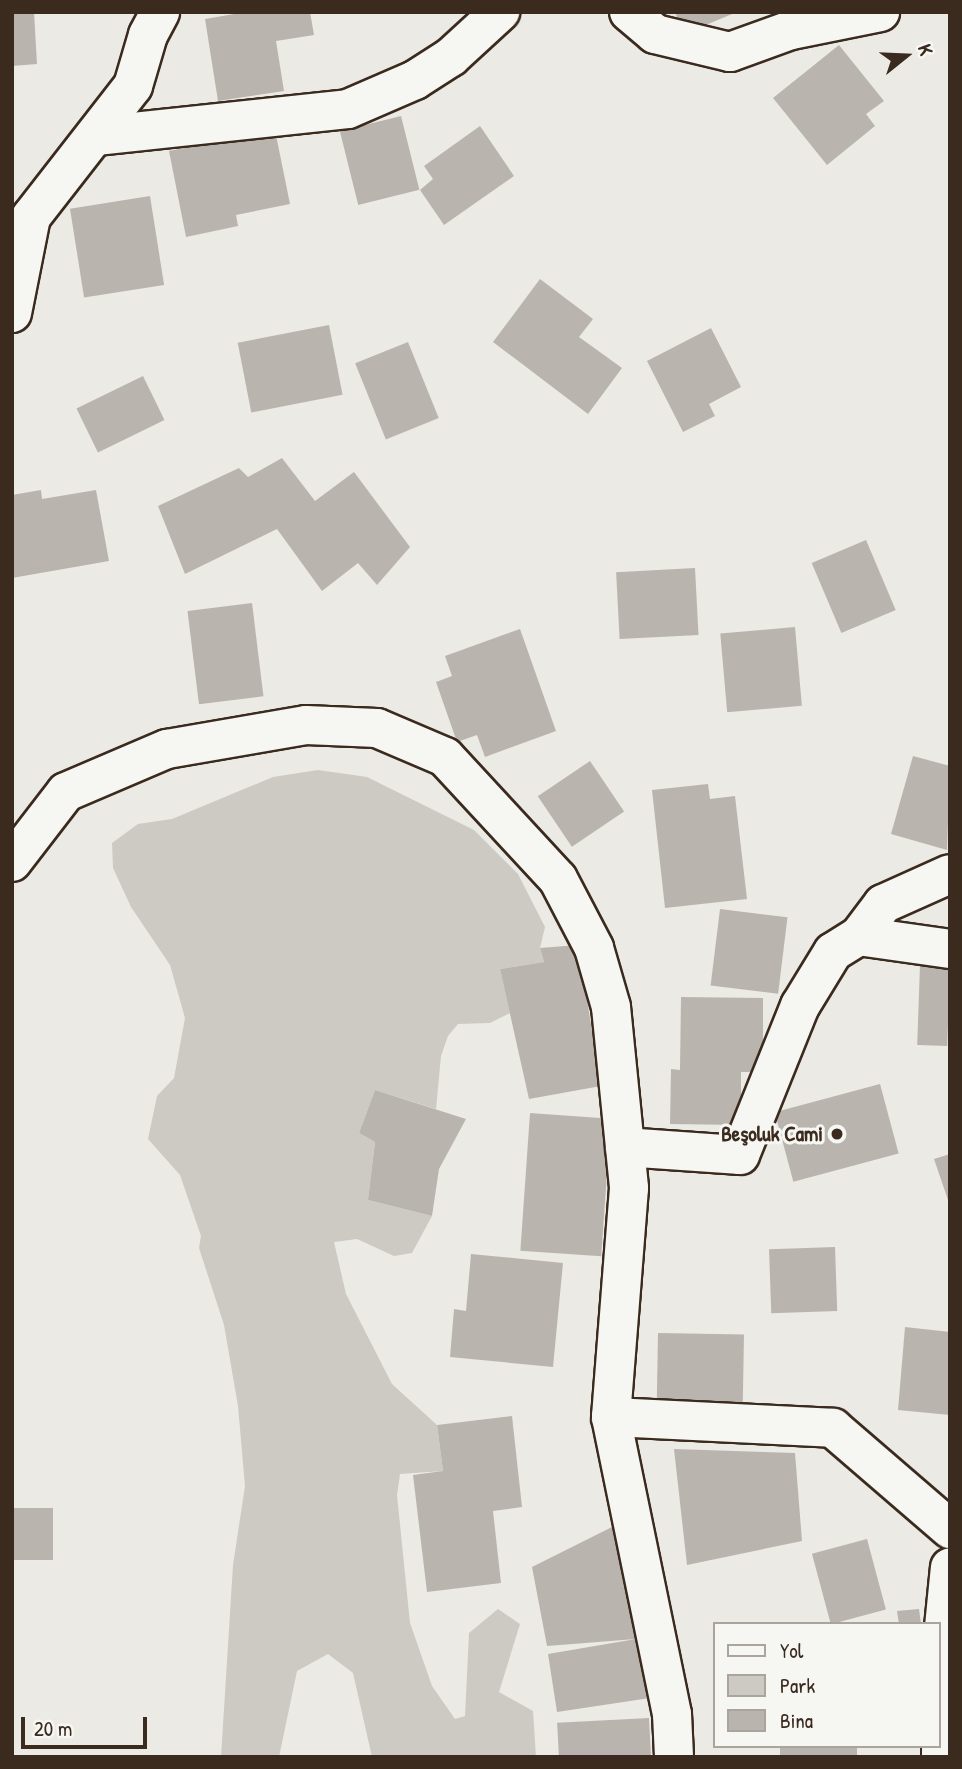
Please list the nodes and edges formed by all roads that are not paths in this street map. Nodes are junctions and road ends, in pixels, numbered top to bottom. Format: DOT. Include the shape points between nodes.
graph roads {
  1 [pos="160,12"];
  2 [pos="500,12"];
  3 [pos="629,12"];
  4 [pos="880,12"];
  5 [pos="96,136"];
  6 [pos="12,313"];
  7 [pos="12,862"];
  8 [pos="950,874"];
  9 [pos="859,936"];
  10 [pos="950,949"];
  11 [pos="625,1147"];
  12 [pos="611,1417"];
  13 [pos="950,1530"];
  14 [pos="950,1567"];
  15 [pos="674,1757"];
  16 [pos="941,1757"];
  1 -- 5 [label="street" via="133,86"];
  2 -- 5 [label="street" via="442,63 348,109"];
  3 -- 4 [label="street" via="655,34 730,52 791,30"];
  5 -- 6 [label="street" via="30,217"];
  7 -- 11 [label="street" via="66,792 167,749 318,726 377,728 445,757 558,879 594,948 611,1007"];
  8 -- 9 [label="street" via="883,904"];
  9 -- 10 [label="street"];
  9 -- 11 [label="street" via="833,952 800,1006 740,1156"];
  11 -- 12 [label="street" via="629,1188"];
  12 -- 13 [label="street" via="834,1428"];
  12 -- 15 [label="street" via="672,1714"];
  14 -- 16 [label="street" via="942,1647"];
}
